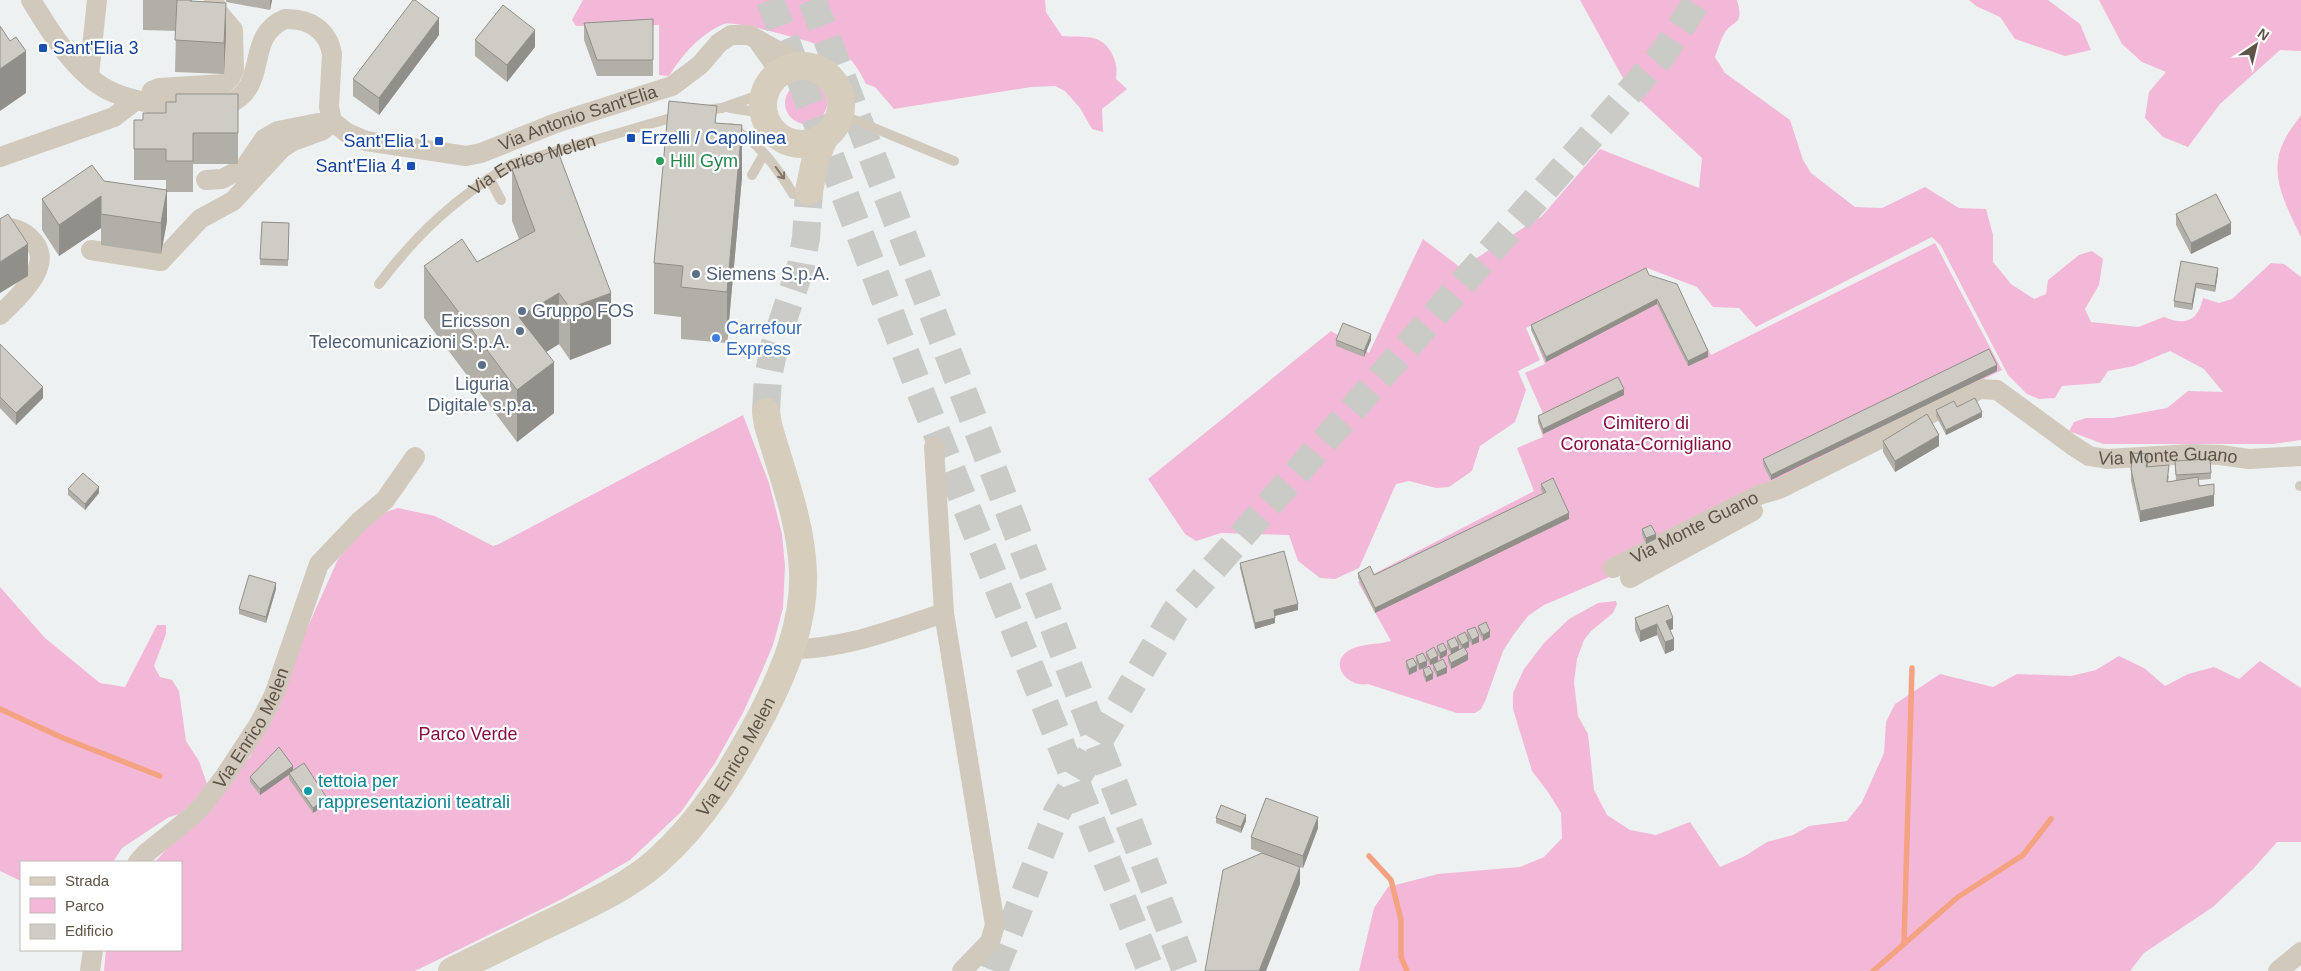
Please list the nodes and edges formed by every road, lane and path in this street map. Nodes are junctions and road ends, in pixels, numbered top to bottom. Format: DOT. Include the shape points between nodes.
graph roads {
  1 [pos="32,0"];
  2 [pos="97,0"];
  3 [pos="214,0"];
  4 [pos="89,76"];
  5 [pos="778,86"];
  6 [pos="142,101"];
  7 [pos="722,108"];
  8 [pos="840,114"];
  9 [pos="332,121"];
  10 [pos="722,125"];
  11 [pos="824,138"];
  12 [pos="791,143"];
  13 [pos="764,154"];
  14 [pos="0,157"];
  15 [pos="954,161"];
  16 [pos="752,175"];
  17 [pos="489,178"];
  18 [pos="206,180"];
  19 [pos="793,194"];
  20 [pos="500,200"];
  21 [pos="0,229"];
  22 [pos="92,250"];
  23 [pos="379,284"];
  24 [pos="0,315"];
  25 [pos="766,412"];
  26 [pos="934,447"];
  27 [pos="2301,456"];
  28 [pos="416,457"];
  29 [pos="1779,489"];
  30 [pos="1613,568"];
  31 [pos="1630,578"];
  32 [pos="944,613"];
  33 [pos="790,649"];
  34 [pos="139,861"];
  35 [pos="93,951"];
  36 [pos="2301,952"];
  37 [pos="90,971"];
  38 [pos="452,971"];
  39 [pos="962,971"];
  40 [pos="2278,971"];
  1 -- 4 [label="street" via="43,21"];
  2 -- 4 [label="street"];
  3 -- 6 [label="street" via="218,11 233,30 234,70 230,78 224,84 159,88"];
  4 -- 6 [label="street" via="107,89"];
  5 -- 7 [label="lane, Via Enrico Melen"];
  5 -- 7 [label="lane, Via Enrico Melen" via="746,109"];
  5 -- 8 [label="street" via="821,71 834,83 840,98"];
  5 -- 9 [label="street, Via Antonio Sant'Elia" via="757,40 743,34 732,35 718,43 700,65 672,86 556,123 478,157 366,142"];
  5 -- 12 [label="street" via="774,133"];
  6 -- 9 [label="street" via="169,105 237,101 252,83 266,32 285,18 295,18 314,25 331,46 329,107"];
  6 -- 14 [label="street" via="114,117"];
  7 -- 17 [label="lane, Via Enrico Melen" via="512,164"];
  8 -- 11 [label="street" via="834,128"];
  8 -- 15 [label="lane"];
  9 -- 18 [label="street" via="278,131 264,139 244,167 222,180"];
  9 -- 22 [label="street" via="323,130 282,148 233,201 200,219 161,261"];
  10 -- 13 [label="lane" via="745,136"];
  11 -- 12 [label="street" via="809,144"];
  11 -- 12 [label="street" via="816,157 810,191"];
  13 -- 16 [label="lane"];
  13 -- 19 [label="lane, one-way"];
  17 -- 20 [label="lane"];
  17 -- 23 [label="lane, Via Enrico Melen" via="441,214 405,250"];
  21 -- 24 [label="street" via="21,231 32,240 40,254 41,266"];
  25 -- 33 [label="street, Via Enrico Melen" via="799,532 803,572 800,618"];
  26 -- 32 [label="street"];
  27 -- 29 [label="street, Via Monte Guano" via="2249,460 2192,454 2107,460 2089,456 1990,388 1980,389"];
  28 -- 34 [label="street, Via Enrico Melen" via="385,500 319,564 274,695 259,724 202,806"];
  29 -- 30 [label="street, Via Monte Guano" via="1759,495"];
  29 -- 31 [label="street, Via Monte Guano" via="1770,502"];
  32 -- 33 [label="street" via="854,642"];
  32 -- 39 [label="street" via="995,925 990,942"];
  33 -- 38 [label="street, Via Enrico Melen" via="768,703 733,767 704,812 672,847 624,885 587,906"];
  35 -- 37 [label="street"];
  36 -- 40 [label="street"];
}
